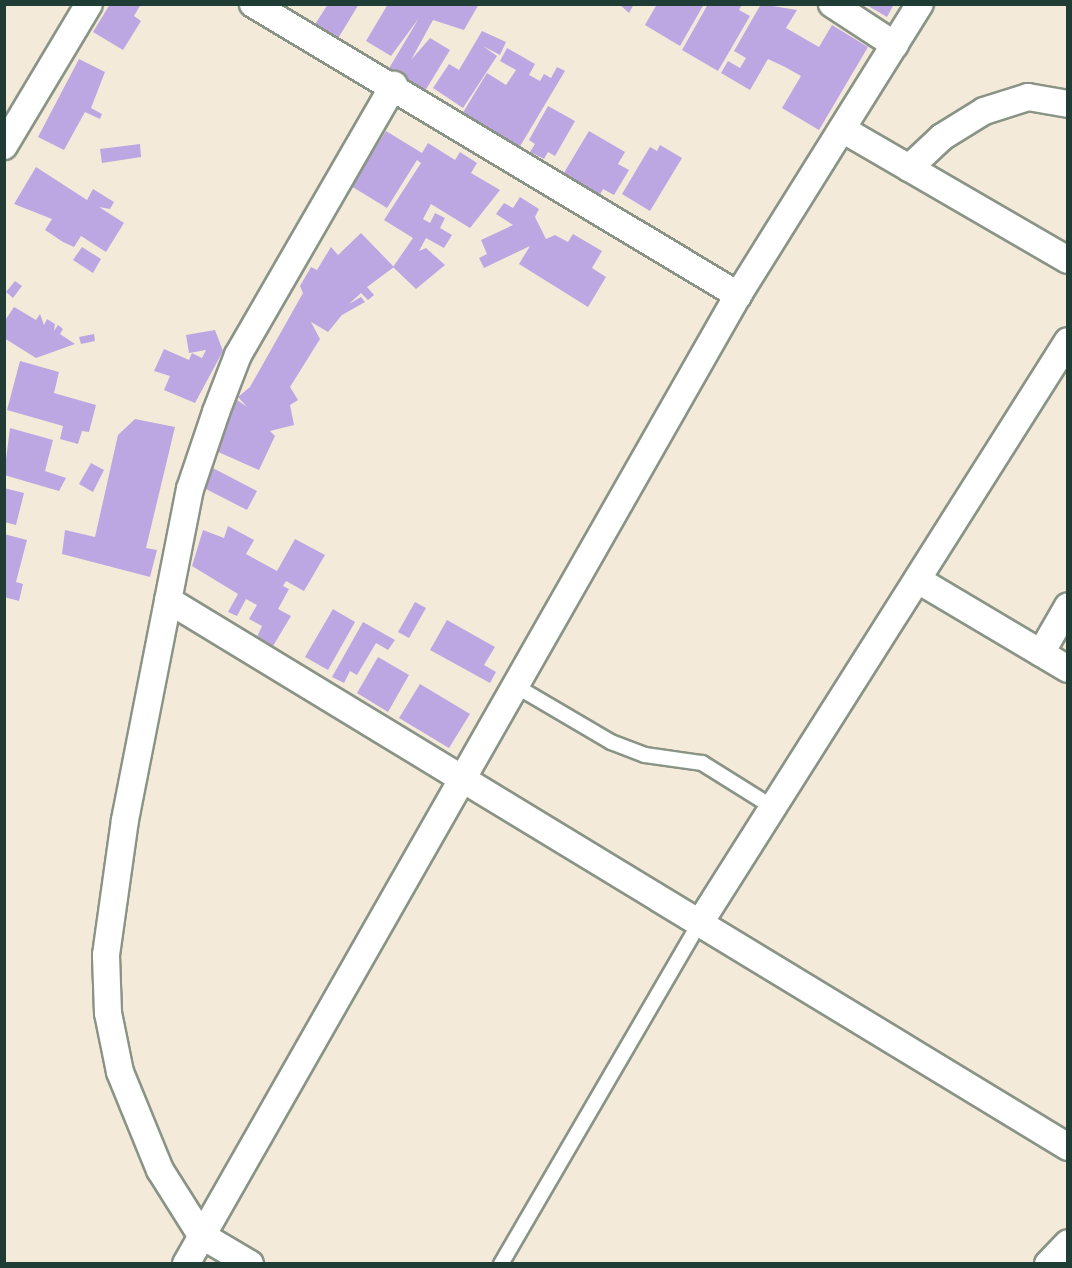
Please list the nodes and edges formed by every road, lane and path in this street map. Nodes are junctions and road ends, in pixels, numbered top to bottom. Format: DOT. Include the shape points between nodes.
graph roads {
  1 [pos="89,4"];
  2 [pos="253,4"];
  3 [pos="832,4"];
  4 [pos="920,4"];
  5 [pos="895,45"];
  6 [pos="394,85"];
  7 [pos="1068,104"];
  8 [pos="842,129"];
  9 [pos="4,146"];
  10 [pos="909,168"];
  11 [pos="1068,260"];
  12 [pos="738,295"];
  13 [pos="1068,341"];
  14 [pos="918,580"];
  15 [pos="168,600"];
  16 [pos="1068,606"];
  17 [pos="1041,653"];
  18 [pos="1068,669"];
  19 [pos="514,685"];
  20 [pos="461,777"];
  21 [pos="774,808"];
  22 [pos="701,921"];
  23 [pos="1068,1147"];
  24 [pos="201,1234"];
  25 [pos="1068,1243"];
  26 [pos="186,1263"];
  27 [pos="250,1263"];
  28 [pos="501,1263"];
  29 [pos="1048,1263"];
  1 -- 9 [label="street"];
  2 -- 6 [label="street"];
  3 -- 5 [label="street"];
  4 -- 5 [label="street"];
  5 -- 8 [label="street"];
  6 -- 12 [label="street"];
  6 -- 15 [label="street" via="238,355 190,489"];
  7 -- 10 [label="street" via="1028,97 984,111 942,136"];
  8 -- 10 [label="street"];
  8 -- 12 [label="street"];
  10 -- 11 [label="street"];
  12 -- 19 [label="street"];
  13 -- 14 [label="street"];
  14 -- 17 [label="street"];
  14 -- 21 [label="street"];
  15 -- 20 [label="street"];
  15 -- 24 [label="street" via="125,820 106,984 113,1042 129,1100 160,1170"];
  16 -- 17 [label="street"];
  17 -- 18 [label="street"];
  19 -- 20 [label="street"];
  19 -- 21 [label="lane" via="611,742 645,755 702,763"];
  20 -- 22 [label="street"];
  20 -- 24 [label="street"];
  21 -- 22 [label="street"];
  22 -- 23 [label="street"];
  22 -- 28 [label="lane"];
  24 -- 26 [label="street"];
  24 -- 27 [label="street"];
  25 -- 29 [label="street"];
}
